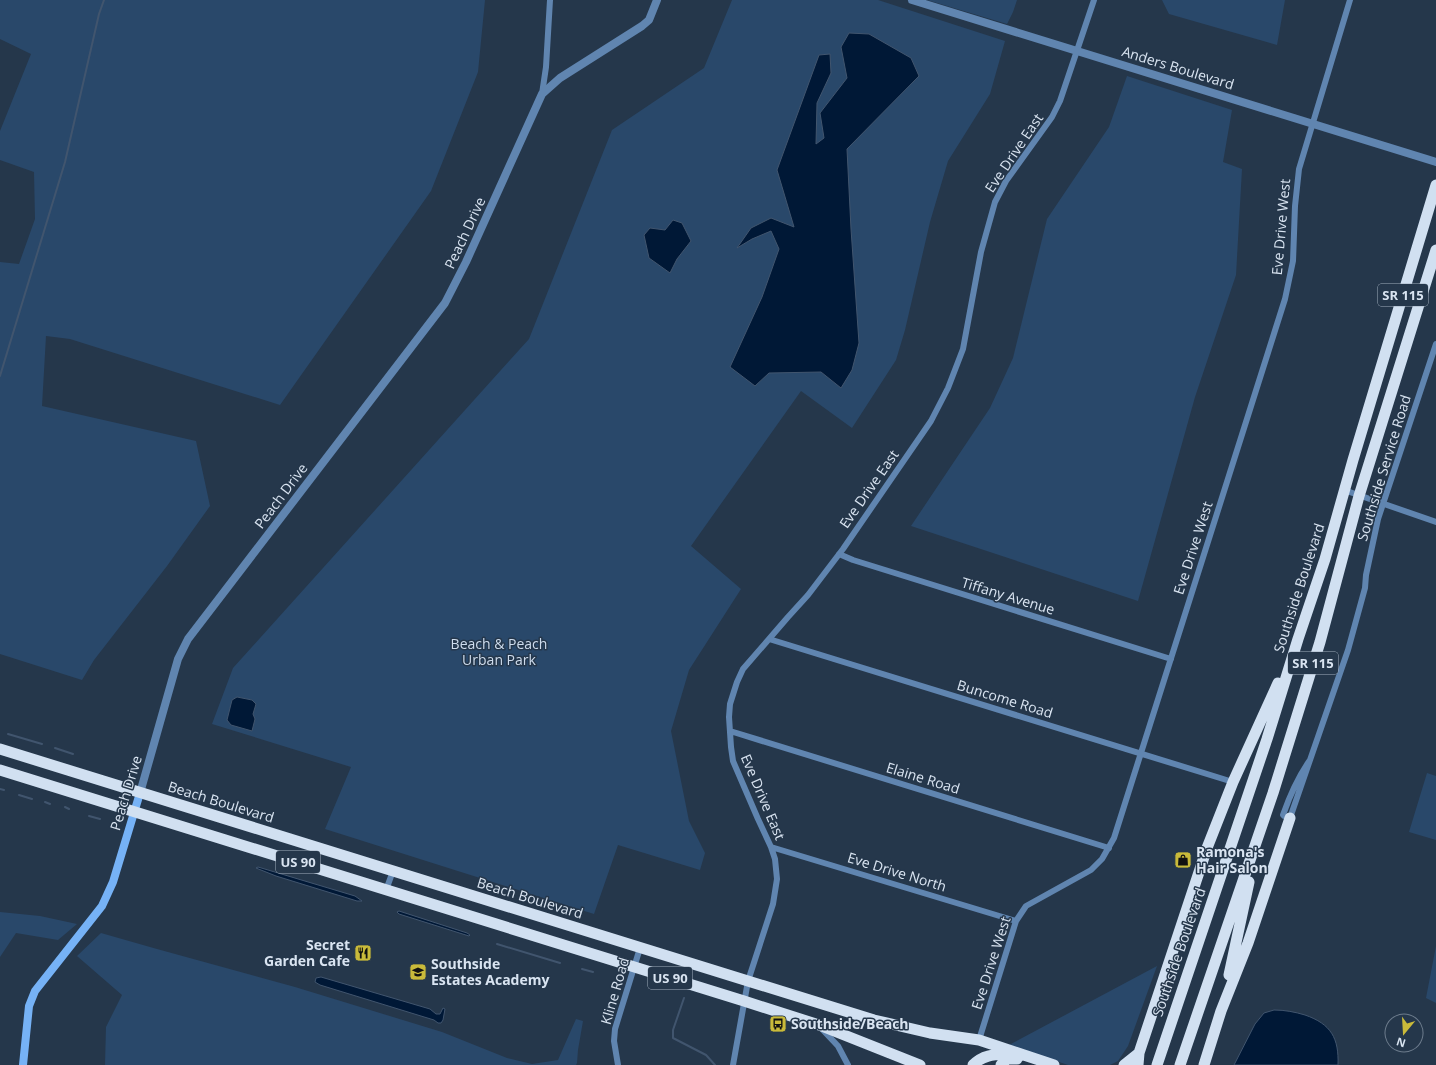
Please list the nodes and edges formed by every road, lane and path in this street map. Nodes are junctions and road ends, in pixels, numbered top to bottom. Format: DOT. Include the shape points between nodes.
graph roads {
  1 [pos="550,0"];
  2 [pos="657,0"];
  3 [pos="912,0"];
  4 [pos="1094,0"];
  5 [pos="1345,0"];
  6 [pos="1350,0"];
  7 [pos="1345,14"];
  8 [pos="1078,51"];
  9 [pos="542,94"];
  10 [pos="1313,123"];
  11 [pos="1436,162"];
  12 [pos="1436,185"];
  13 [pos="1436,250"];
  14 [pos="1436,344"];
  15 [pos="1344,490"];
  16 [pos="1359,496"];
  17 [pos="1384,504"];
  18 [pos="1436,522"];
  19 [pos="839,554"];
  20 [pos="770,638"];
  21 [pos="1298,639"];
  22 [pos="1171,659"];
  23 [pos="730,731"];
  24 [pos="0,749"];
  25 [pos="1142,753"];
  26 [pos="0,770"];
  27 [pos="1233,782"];
  28 [pos="140,793"];
  29 [pos="134,811"];
  30 [pos="1290,818"];
  31 [pos="1261,829"];
  32 [pos="771,847"];
  33 [pos="1109,848"];
  34 [pos="393,871"];
  35 [pos="386,890"];
  36 [pos="1016,921"];
  37 [pos="640,948"];
  38 [pos="634,967"];
  39 [pos="748,980"];
  40 [pos="744,1001"];
  41 [pos="1221,1011"];
  42 [pos="819,1026"];
  43 [pos="979,1040"];
  44 [pos="1139,1053"];
  45 [pos="1025,1055"];
  46 [pos="1181,1063"];
  47 [pos="23,1065"];
  48 [pos="618,1065"];
  49 [pos="733,1065"];
  50 [pos="848,1065"];
  51 [pos="920,1065"];
  52 [pos="973,1065"];
  53 [pos="1001,1065"];
  54 [pos="1054,1065"];
  55 [pos="1124,1065"];
  56 [pos="1138,1065"];
  57 [pos="1143,1065"];
  58 [pos="1157,1065"];
  59 [pos="1204,1065"];
  1 -- 9 [label="street"];
  2 -- 9 [label="street, Peach Drive" via="649,20 642,26 560,78"];
  3 -- 8 [label="street, Anders Boulevard"];
  4 -- 8 [label="street, Eve Drive East"];
  5 -- 7 [label="street"];
  6 -- 7 [label="street"];
  7 -- 10 [label="street, Eve Drive West"];
  8 -- 10 [label="street, Anders Boulevard"];
  8 -- 19 [label="street, Eve Drive East" via="1052,117 1006,181 995,202 981,252 963,349 948,388 920,438"];
  9 -- 28 [label="street, Peach Drive" via="445,303 188,639 178,659"];
  10 -- 11 [label="street, Anders Boulevard"];
  10 -- 22 [label="street, Eve Drive West" via="1297,180 1292,261 1285,299"];
  12 -- 15 [label="highway, Southside Boulevard / SR 115"];
  13 -- 16 [label="highway, SR 115"];
  14 -- 17 [label="street, Southside Service Road"];
  15 -- 16 [label="street"];
  15 -- 21 [label="highway, Southside Boulevard / SR 115" via="1325,559"];
  16 -- 17 [label="street"];
  16 -- 31 [label="highway, SR 115" via="1320,642"];
  17 -- 18 [label="street"];
  17 -- 30 [label="street, Southside Service Road" via="1378,519 1365,588 1348,650"];
  19 -- 20 [label="street, Eve Drive East" via="808,595"];
  19 -- 22 [label="street, Tiffany Avenue"];
  20 -- 23 [label="street, Eve Drive East" via="743,669 737,682 730,704"];
  20 -- 25 [label="street, Buncome Road"];
  21 -- 27 [label="highway"];
  21 -- 58 [label="highway, Southside Boulevard / SR 115"];
  22 -- 25 [label="street, Eve Drive West"];
  23 -- 32 [label="street, Eve Drive East" via="730,747 736,771"];
  23 -- 33 [label="street, Elaine Road"];
  24 -- 28 [label="highway, Beach Boulevard / US 90"];
  25 -- 27 [label="street, Buncome Road"];
  25 -- 33 [label="street, Eve Drive West"];
  26 -- 29 [label="highway, US 90"];
  27 -- 44 [label="highway" via="1207,848"];
  28 -- 29 [label="main road, Peach Drive"];
  28 -- 34 [label="highway, Beach Boulevard / US 90"];
  29 -- 35 [label="highway, US 90"];
  29 -- 47 [label="main road, Peach Drive" via="107,896 35,990 29,1006"];
  30 -- 41 [label="highway" via="1248,943"];
  31 -- 41 [label="highway"];
  31 -- 46 [label="highway, SR 115"];
  32 -- 36 [label="street, Eve Drive North"];
  32 -- 39 [label="street, Eve Drive East" via="776,868 776,892"];
  33 -- 36 [label="street, Eve Drive West" via="1091,870 1026,906"];
  34 -- 35 [label="street"];
  34 -- 37 [label="highway, Beach Boulevard / US 90"];
  35 -- 38 [label="highway, US 90"];
  36 -- 43 [label="street, Eve Drive West"];
  37 -- 38 [label="street, Kline Road"];
  37 -- 39 [label="highway, Beach Boulevard / US 90"];
  38 -- 40 [label="highway, US 90"];
  38 -- 48 [label="street, Kline Road" via="615,1029"];
  39 -- 40 [label="street, Eve Drive East"];
  39 -- 43 [label="highway, Beach Boulevard / US 90" via="874,1020 930,1033"];
  40 -- 42 [label="highway, US 90"];
  40 -- 49 [label="street, Eve Drive East"];
  41 -- 59 [label="highway"];
  42 -- 50 [label="street" via="838,1046"];
  42 -- 51 [label="highway, US 90"];
  43 -- 45 [label="highway, Beach Boulevard / US 90"];
  44 -- 55 [label="highway"];
  44 -- 56 [label="highway"];
  44 -- 57 [label="highway"];
  45 -- 52 [label="highway" via="992,1055 980,1058"];
  45 -- 53 [label="highway" via="1007,1059"];
  45 -- 54 [label="highway, Beach Boulevard / US 90"];
}
